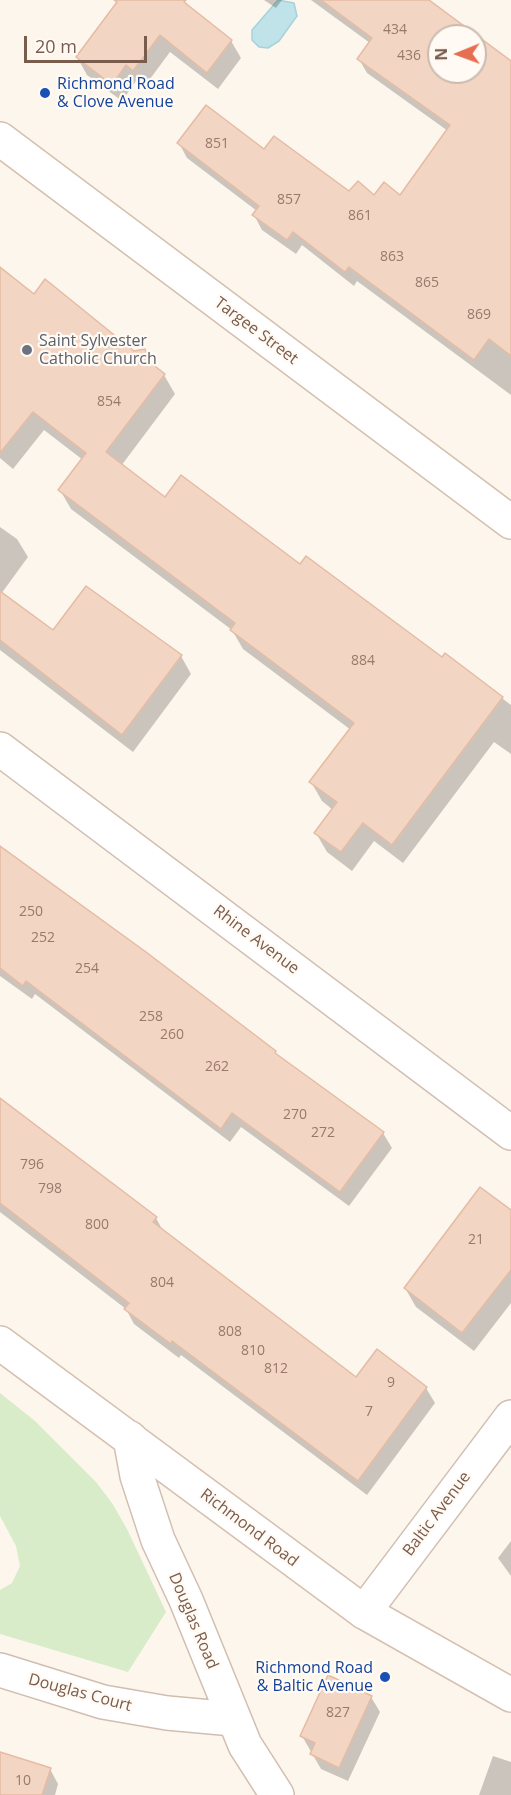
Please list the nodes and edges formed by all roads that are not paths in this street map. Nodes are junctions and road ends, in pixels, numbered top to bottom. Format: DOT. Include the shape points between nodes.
graph roads {
  1 [pos="0,139"];
  2 [pos="511,522"];
  3 [pos="0,749"];
  4 [pos="511,1133"];
  5 [pos="0,1343"];
  6 [pos="511,1417"];
  7 [pos="130,1438"];
  8 [pos="364,1612"];
  9 [pos="0,1670"];
  10 [pos="511,1695"];
  11 [pos="232,1719"];
  12 [pos="277,1795"];
  1 -- 2 [label="street, Targee Street"];
  3 -- 4 [label="street, Rhine Avenue"];
  5 -- 7 [label="street, Richmond Road"];
  6 -- 8 [label="street, Baltic Avenue"];
  7 -- 8 [label="street, Richmond Road"];
  7 -- 11 [label="street, Douglas Road" via="137,1476 158,1540"];
  8 -- 10 [label="street, Richmond Road"];
  9 -- 11 [label="street, Douglas Court" via="103,1702"];
  11 -- 12 [label="street, Douglas Road"];
}
